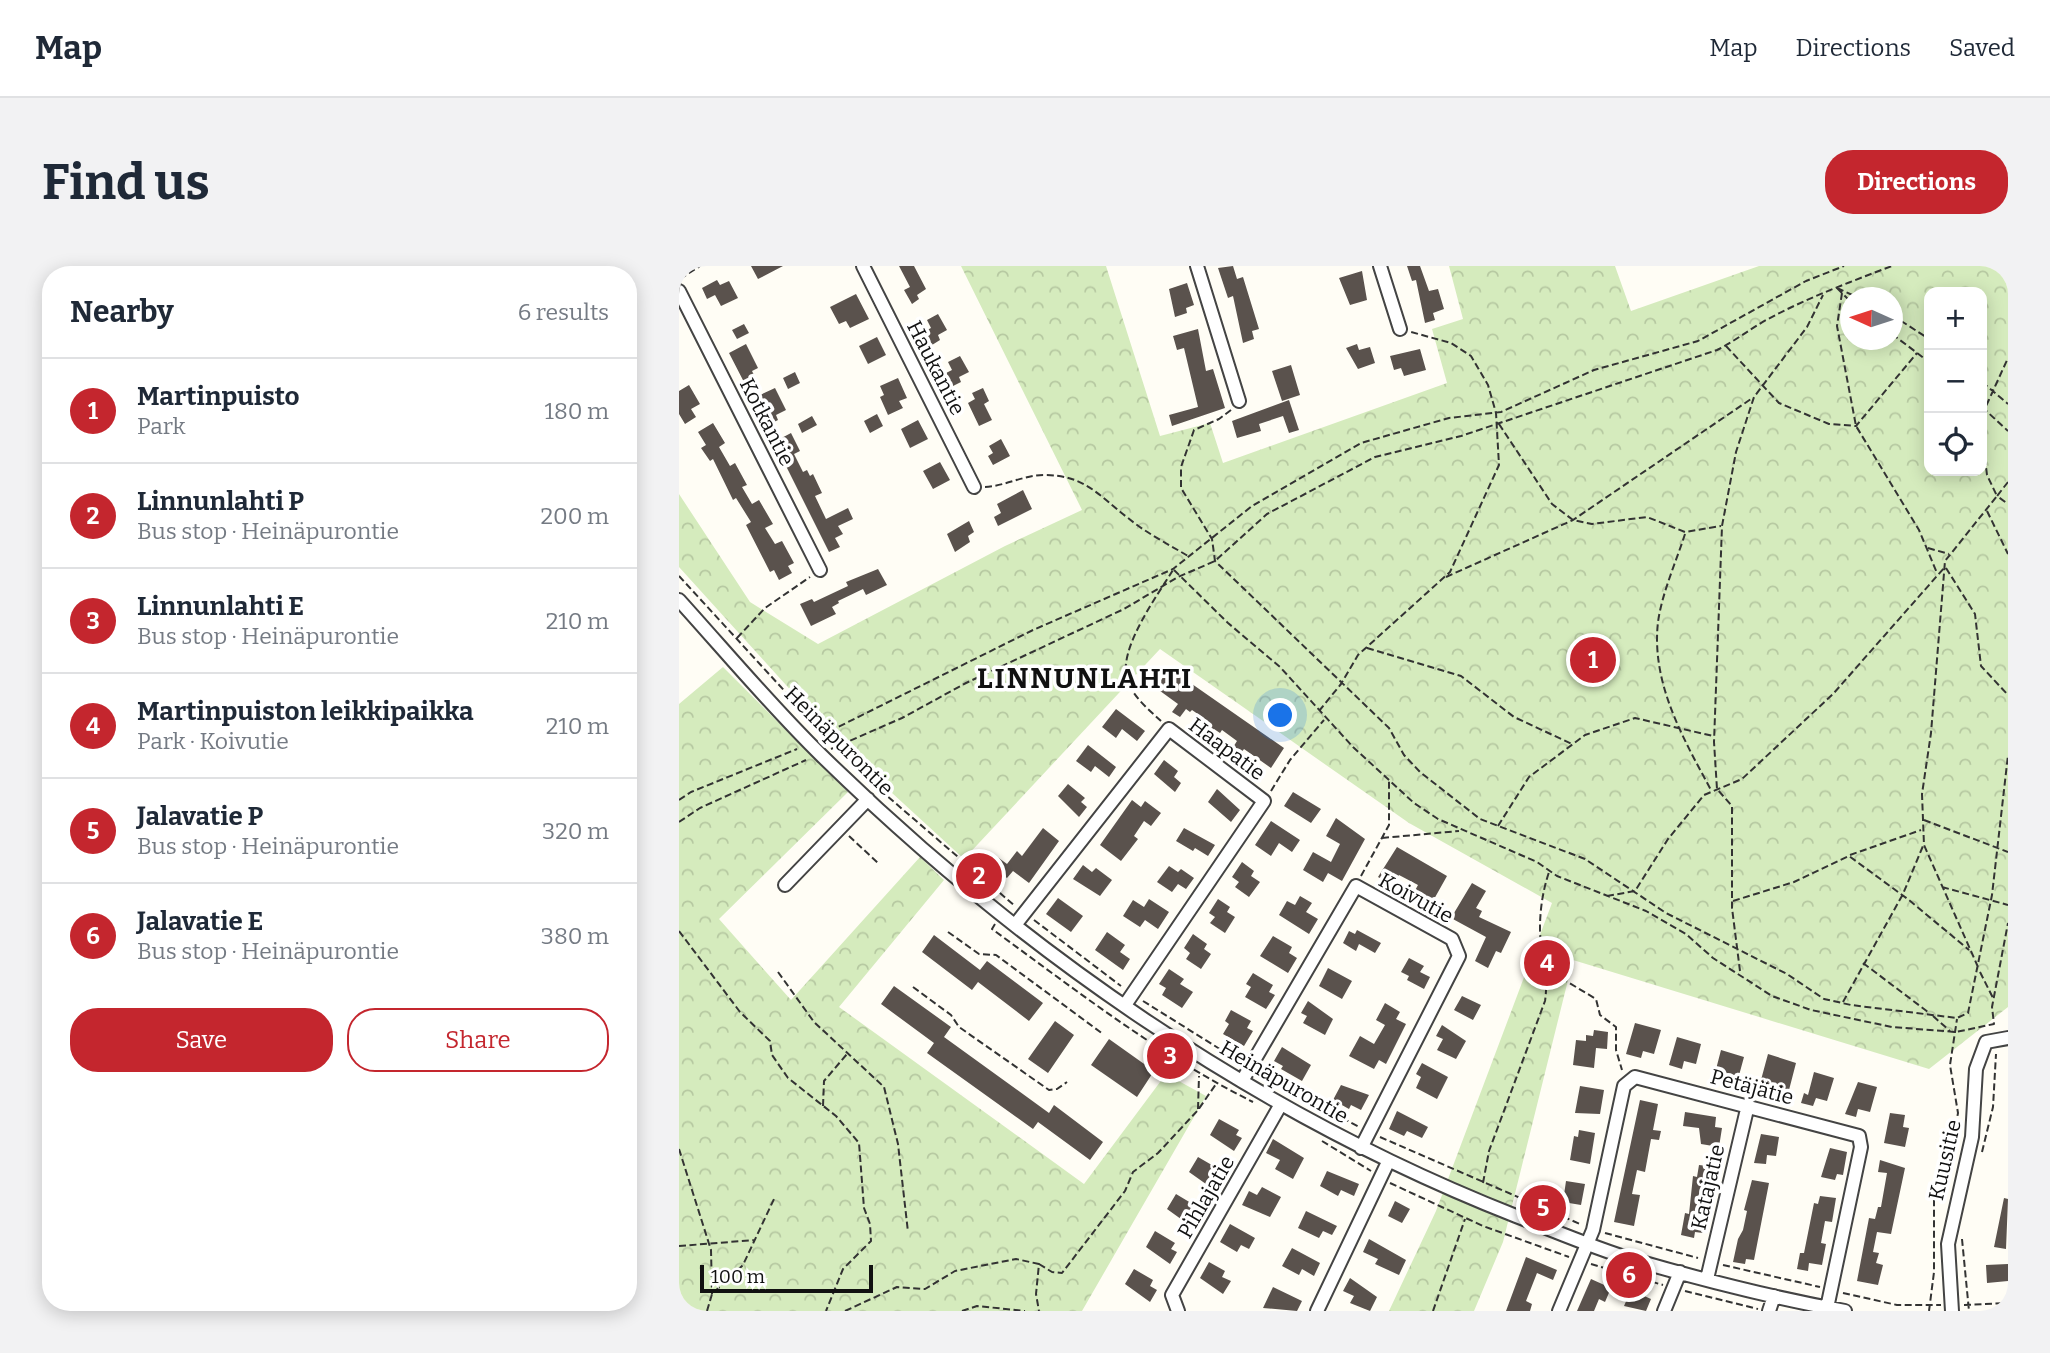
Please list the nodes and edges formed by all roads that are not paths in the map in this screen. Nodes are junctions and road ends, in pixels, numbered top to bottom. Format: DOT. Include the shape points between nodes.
graph roads {
  1 [pos="863,266"];
  2 [pos="1197,266"];
  3 [pos="1380,266"];
  4 [pos="679,291"];
  5 [pos="1400,329"];
  6 [pos="1240,401"];
  7 [pos="974,487"];
  8 [pos="820,570"];
  9 [pos="679,600"];
  10 [pos="868,799"];
  11 [pos="785,885"];
  12 [pos="1015,925"];
  13 [pos="1129,1000"];
  14 [pos="2003,1038"];
  15 [pos="1242,1081"];
  16 [pos="1281,1104"];
  17 [pos="1748,1105"];
  18 [pos="1361,1148"];
  19 [pos="1388,1162"];
  20 [pos="1587,1244"];
  21 [pos="1680,1272"];
  22 [pos="1707,1279"];
  23 [pos="1774,1296"];
  24 [pos="1827,1308"];
  25 [pos="1178,1311"];
  26 [pos="1317,1311"];
  27 [pos="1559,1311"];
  28 [pos="1664,1311"];
  29 [pos="1769,1311"];
  30 [pos="1845,1311"];
  31 [pos="1952,1311"];
  1 -- 7 [label="street, Haukantie"];
  2 -- 6 [label="street"];
  3 -- 5 [label="street"];
  4 -- 8 [label="street, Kotkantie"];
  9 -- 10 [label="street, Heinäpurontie"];
  10 -- 11 [label="street"];
  10 -- 12 [label="street, Heinäpurontie"];
  12 -- 13 [label="street, Heinäpurontie"];
  12 -- 13 [label="street, Haapatie" via="1169,729 1264,801"];
  13 -- 15 [label="street, Heinäpurontie"];
  14 -- 31 [label="street, Kuusitie" via="1986,1042 1976,1069 1972,1137 1948,1244"];
  15 -- 16 [label="street, Heinäpurontie"];
  15 -- 18 [label="street, Koivutie" via="1356,886 1452,939 1459,956"];
  16 -- 18 [label="street, Heinäpurontie"];
  16 -- 25 [label="street, Pihlajatie" via="1172,1295"];
  17 -- 20 [label="street, Petäjätie" via="1635,1077 1625,1086"];
  17 -- 22 [label="street, Katajatie"];
  17 -- 24 [label="street, Petäjätie" via="1859,1136 1861,1147"];
  18 -- 19 [label="street, Heinäpurontie"];
  19 -- 20 [label="street, Heinäpurontie"];
  19 -- 26 [label="street"];
  20 -- 21 [label="street, Heinäpurontie"];
  20 -- 27 [label="street"];
  21 -- 22 [label="street, Heinäpurontie"];
  21 -- 28 [label="street"];
  22 -- 23 [label="street, Heinäpurontie"];
  23 -- 24 [label="street, Heinäpurontie"];
  23 -- 29 [label="street"];
  24 -- 30 [label="street, Heinäpurontie"];
}
